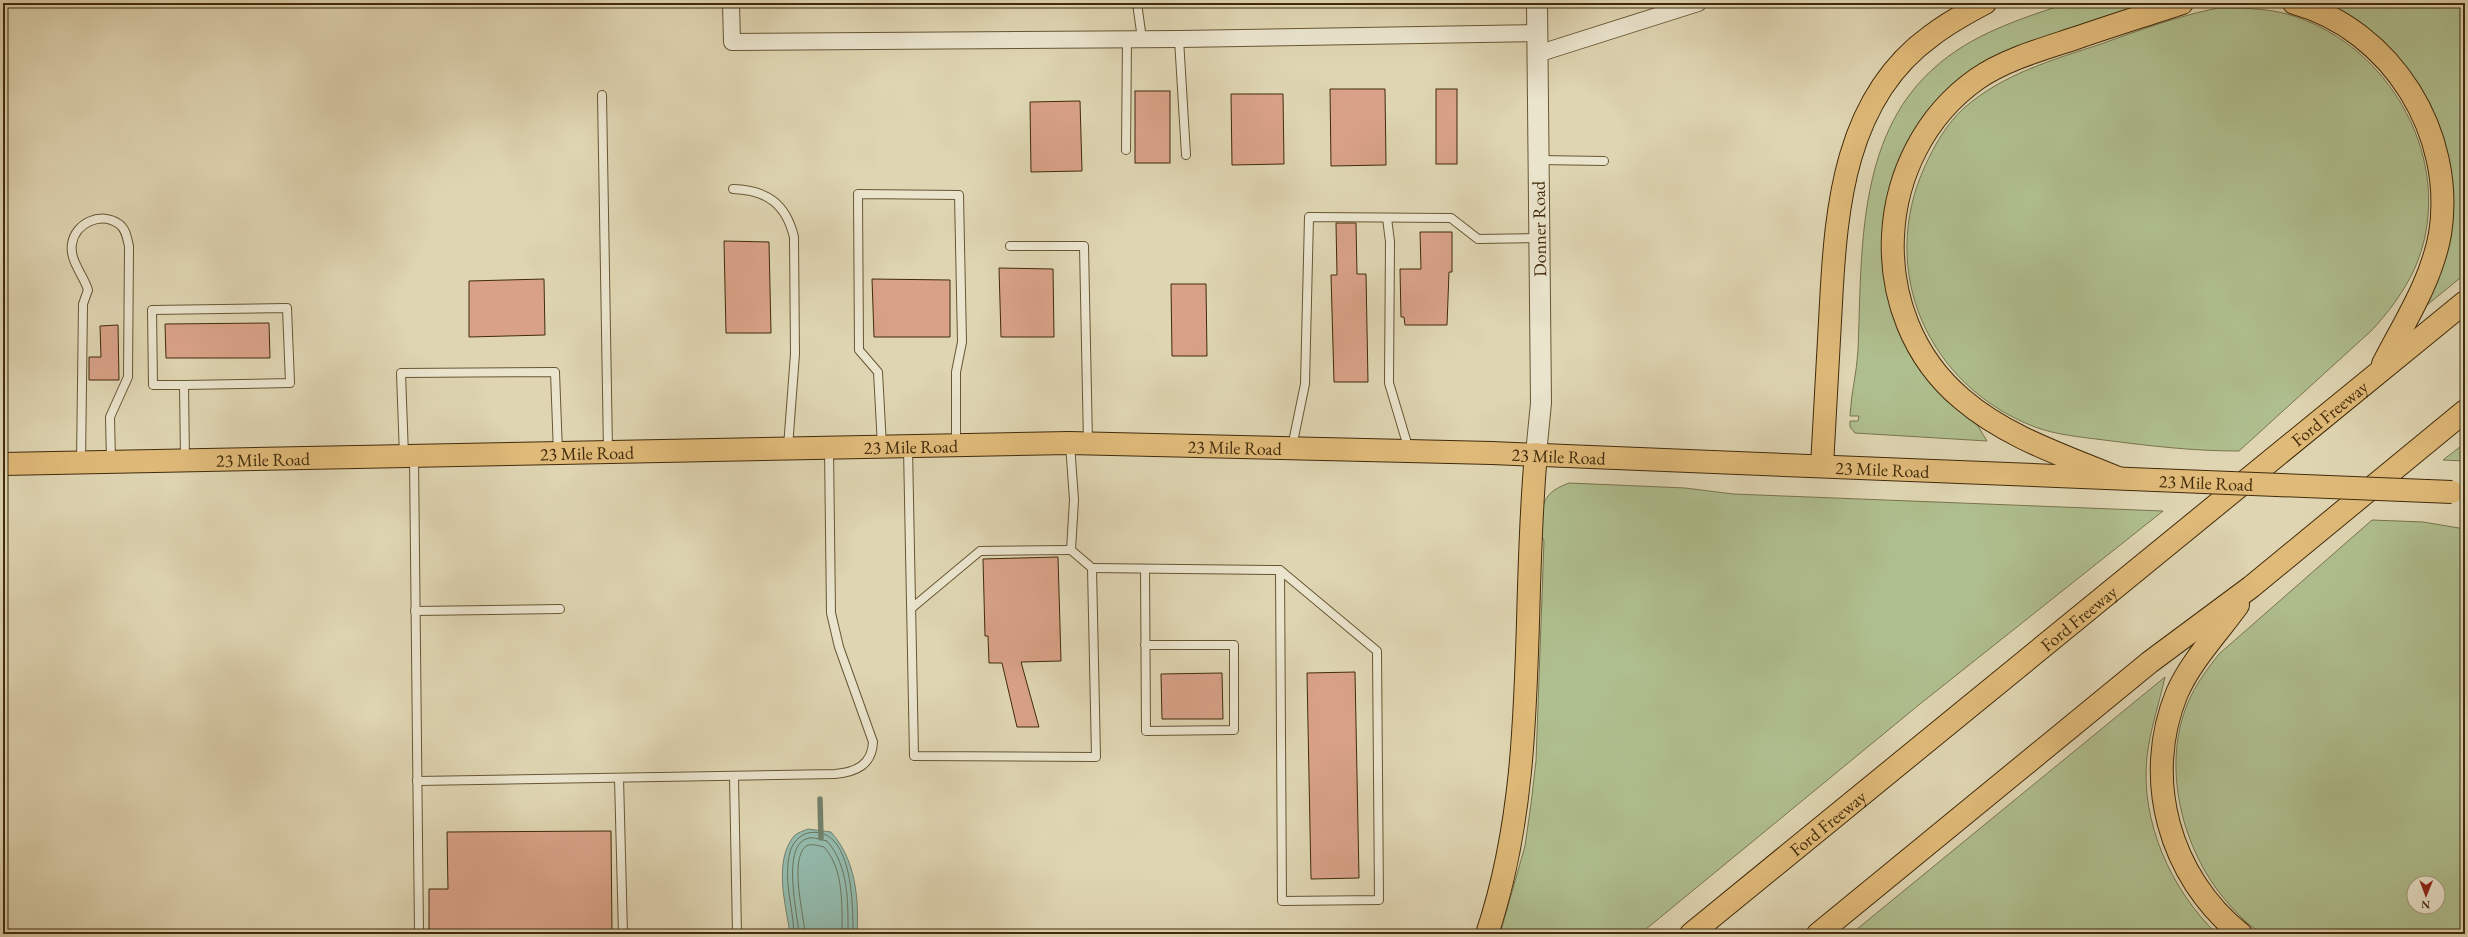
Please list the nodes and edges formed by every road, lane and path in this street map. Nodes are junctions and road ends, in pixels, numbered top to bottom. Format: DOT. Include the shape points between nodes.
graph roads {
  1 [pos="731,3"];
  2 [pos="1137,3"];
  3 [pos="1537,3"];
  4 [pos="1698,3"];
  5 [pos="1985,3"];
  6 [pos="2182,3"];
  7 [pos="2294,3"];
  8 [pos="1537,33"];
  9 [pos="1135,39"];
  10 [pos="1179,39"];
  11 [pos="1537,54"];
  12 [pos="602,95"];
  13 [pos="1126,150"];
  14 [pos="1186,154"];
  15 [pos="1538,160"];
  16 [pos="1604,161"];
  17 [pos="733,189"];
  18 [pos="1387,218"];
  19 [pos="1539,238"];
  20 [pos="1010,246"];
  21 [pos="2465,302"];
  22 [pos="2378,373"];
  23 [pos="184,385"];
  24 [pos="2465,411"];
  25 [pos="1079,444"];
  26 [pos="956,445"];
  27 [pos="882,446"];
  28 [pos="908,446"];
  29 [pos="829,447"];
  30 [pos="788,448"];
  31 [pos="1292,448"];
  32 [pos="1409,450"];
  33 [pos="608,452"];
  34 [pos="558,454"];
  35 [pos="1536,454"];
  36 [pos="409,456"];
  37 [pos="185,460"];
  38 [pos="111,461"];
  39 [pos="81,462"];
  40 [pos="3,464"];
  41 [pos="1822,466"];
  42 [pos="2118,478"];
  43 [pos="2459,492"];
  44 [pos="1071,550"];
  45 [pos="1092,568"];
  46 [pos="1144,569"];
  47 [pos="1280,570"];
  48 [pos="2251,587"];
  49 [pos="913,607"];
  50 [pos="560,609"];
  51 [pos="415,610"];
  52 [pos="1145,645"];
  53 [pos="734,776"];
  54 [pos="619,778"];
  55 [pos="417,781"];
  56 [pos="419,934"];
  57 [pos="623,934"];
  58 [pos="737,934"];
  59 [pos="1486,934"];
  60 [pos="1691,934"];
  61 [pos="1818,934"];
  62 [pos="2240,934"];
  1 -- 9 [label="street" via="732,42"];
  2 -- 9 [label="lane"];
  3 -- 8 [label="street, Donner Road"];
  4 -- 11 [label="street"];
  5 -- 41 [label="main road" via="1930,36 1907,57 1874,101 1856,137 1844,178 1835,236"];
  6 -- 42 [label="main road" via="2034,52 1978,79 1955,98 1917,148 1905,174 1896,205 1893,269 1899,299 1907,325 1937,375 1960,399 1986,418 2016,435"];
  7 -- 22 [label="main road" via="2335,19 2378,51 2396,69 2423,113 2437,155 2442,208 2440,234 2433,261 2422,289"];
  8 -- 10 [label="street"];
  8 -- 11 [label="street, Donner Road"];
  9 -- 10 [label="street"];
  9 -- 13 [label="lane"];
  10 -- 14 [label="lane"];
  11 -- 15 [label="street, Donner Road"];
  12 -- 33 [label="lane"];
  15 -- 16 [label="lane"];
  15 -- 19 [label="street, Donner Road"];
  17 -- 30 [label="lane" via="766,195 776,203 790,222 794,237 795,354"];
  18 -- 19 [label="lane" via="1451,218 1478,239"];
  18 -- 31 [label="lane" via="1309,216 1305,384"];
  18 -- 32 [label="lane" via="1390,242 1389,383"];
  19 -- 35 [label="street, Donner Road" via="1541,403"];
  20 -- 25 [label="lane" via="1084,246"];
  21 -- 22 [label="main road, Ford Freeway"];
  22 -- 60 [label="main road, Ford Freeway"];
  23 -- 23 [label="lane" via="290,383 287,308 152,310 153,385"];
  23 -- 37 [label="lane"];
  24 -- 48 [label="main road"];
  25 -- 26 [label="main road, 23 Mile Road"];
  25 -- 31 [label="main road, 23 Mile Road"];
  25 -- 44 [label="lane"];
  26 -- 27 [label="lane" via="956,372 962,342 959,195 858,194 859,350 878,372"];
  26 -- 28 [label="main road, 23 Mile Road"];
  27 -- 28 [label="main road, 23 Mile Road"];
  27 -- 29 [label="main road, 23 Mile Road"];
  28 -- 49 [label="lane"];
  29 -- 30 [label="main road, 23 Mile Road"];
  29 -- 53 [label="lane" via="831,613 839,647 872,742 872,752 867,762 859,769 848,773"];
  30 -- 33 [label="main road, 23 Mile Road"];
  31 -- 32 [label="main road, 23 Mile Road"];
  32 -- 35 [label="main road, 23 Mile Road"];
  33 -- 34 [label="main road, 23 Mile Road"];
  34 -- 36 [label="main road, 23 Mile Road"];
  34 -- 36 [label="lane" via="556,372 401,373"];
  35 -- 41 [label="main road, 23 Mile Road"];
  35 -- 59 [label="main road" via="1521,770 1508,859"];
  36 -- 37 [label="main road, 23 Mile Road"];
  36 -- 51 [label="lane"];
  37 -- 38 [label="main road, 23 Mile Road"];
  38 -- 39 [label="main road, 23 Mile Road"];
  38 -- 39 [label="lane" via="110,417 128,377 129,246 126,233 120,224 99,218 88,221 76,234 71,245 88,290 83,304"];
  39 -- 40 [label="main road, 23 Mile Road"];
  41 -- 42 [label="main road, 23 Mile Road"];
  42 -- 43 [label="main road, 23 Mile Road, bridge"];
  44 -- 45 [label="lane"];
  44 -- 49 [label="lane" via="980,551"];
  45 -- 46 [label="lane"];
  45 -- 49 [label="lane" via="1096,756 914,756"];
  46 -- 47 [label="lane"];
  46 -- 52 [label="lane"];
  47 -- 47 [label="lane" via="1377,651 1380,900 1282,901"];
  48 -- 61 [label="main road" via="2150,662"];
  48 -- 62 [label="main road" via="2188,672 2178,692 2168,718 2161,775 2164,806 2179,857 2209,904"];
  50 -- 51 [label="lane"];
  51 -- 55 [label="lane"];
  52 -- 52 [label="lane" via="1146,731 1234,730 1234,645"];
  53 -- 54 [label="lane"];
  53 -- 58 [label="lane"];
  54 -- 55 [label="lane"];
  54 -- 57 [label="lane"];
  55 -- 56 [label="lane"];
}
